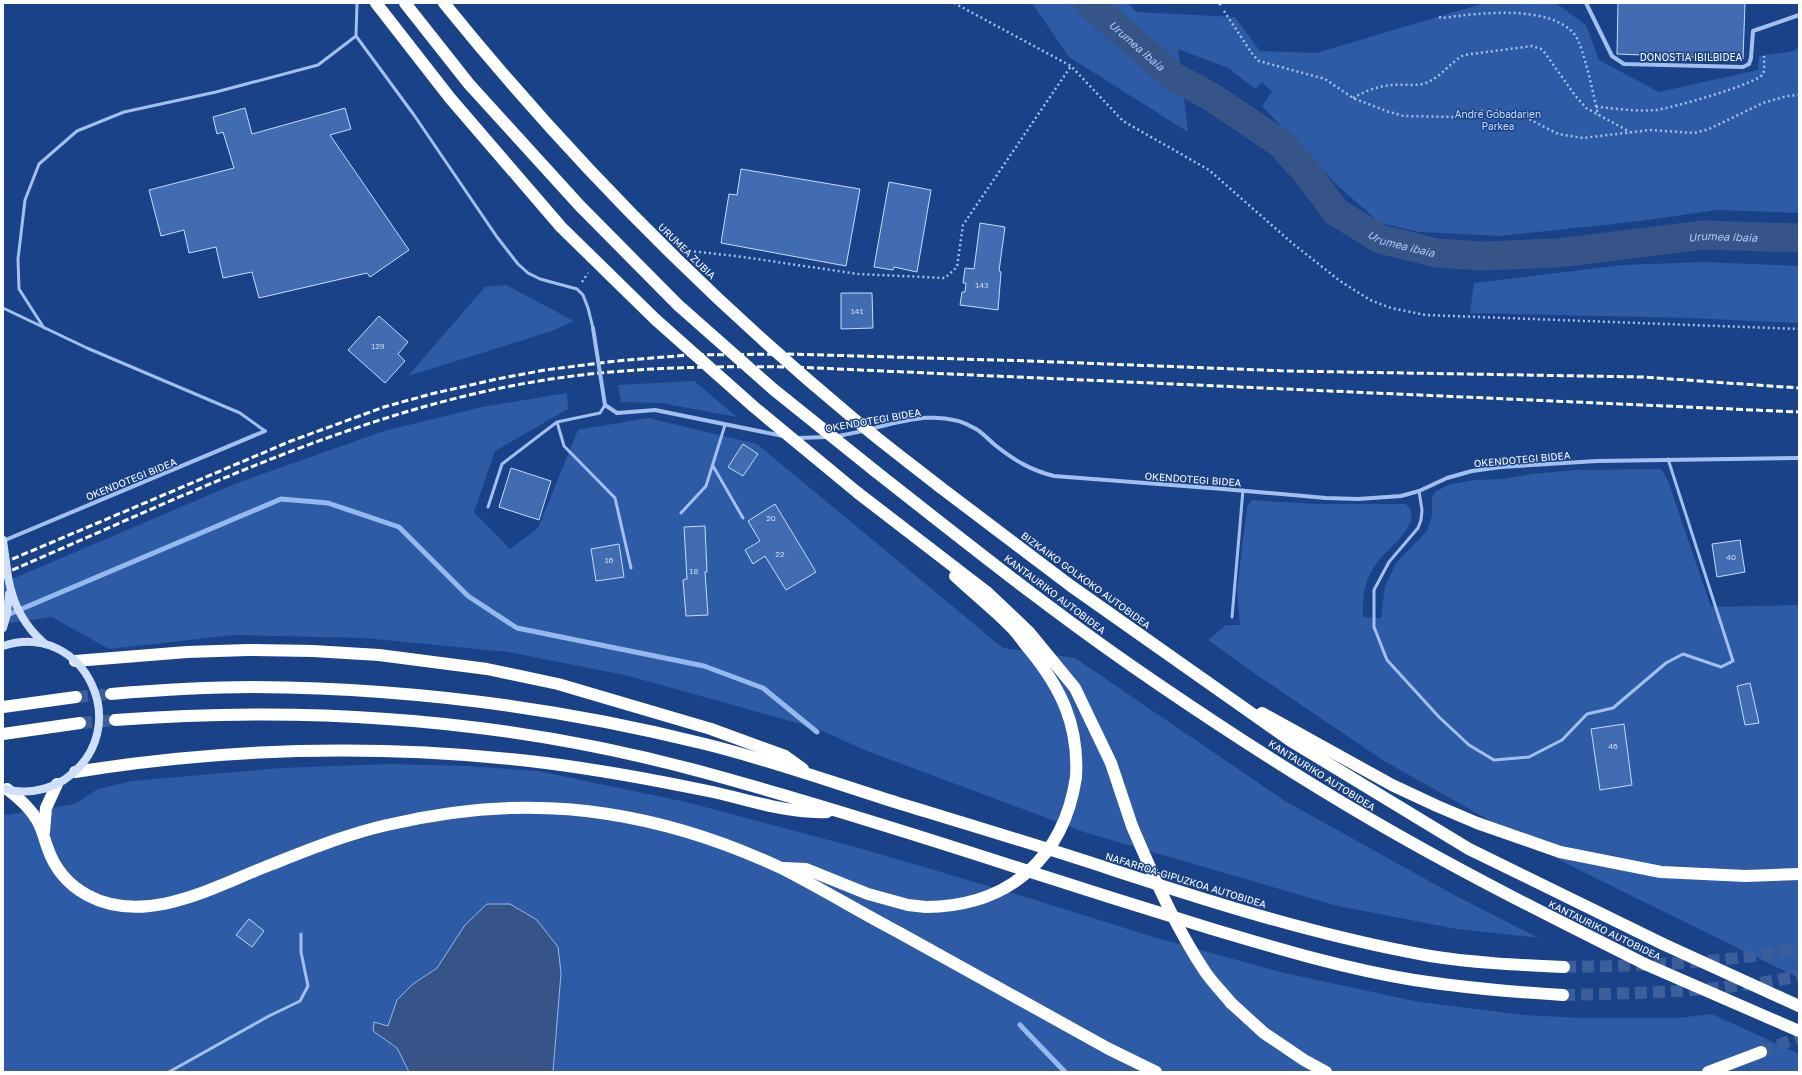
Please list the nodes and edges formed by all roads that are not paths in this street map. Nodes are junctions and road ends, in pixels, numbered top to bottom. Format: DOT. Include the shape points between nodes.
graph roads {
  1 [pos="357,3"];
  2 [pos="376,3"];
  3 [pos="405,3"];
  4 [pos="444,3"];
  5 [pos="1586,3"];
  6 [pos="1799,15"];
  7 [pos="356,36"];
  8 [pos="3,308"];
  9 [pos="44,328"];
  10 [pos="593,328"];
  11 [pos="605,405"];
  12 [pos="557,422"];
  13 [pos="725,425"];
  14 [pos="265,431"];
  15 [pos="1799,458"];
  16 [pos="1668,459"];
  17 [pos="713,465"];
  18 [pos="940,487"];
  19 [pos="1243,490"];
  20 [pos="1419,491"];
  21 [pos="488,506"];
  22 [pos="680,513"];
  23 [pos="743,518"];
  24 [pos="904,529"];
  25 [pos="3,540"];
  26 [pos="631,568"];
  27 [pos="8,577"];
  28 [pos="1232,617"];
  29 [pos="3,628"];
  30 [pos="45,644"];
  31 [pos="3,646"];
  32 [pos="76,662"];
  33 [pos="1219,690"];
  34 [pos="111,694"];
  35 [pos="76,697"];
  36 [pos="3,707"];
  37 [pos="115,720"];
  38 [pos="80,723"];
  39 [pos="3,734"];
  40 [pos="75,772"];
  41 [pos="810,775"];
  42 [pos="57,784"];
  43 [pos="5,788"];
  44 [pos="838,811"];
  45 [pos="44,834"];
  46 [pos="780,868"];
  47 [pos="1799,874"];
  48 [pos="301,934"];
  49 [pos="1564,967"];
  50 [pos="1563,995"];
  51 [pos="1799,1006"];
  52 [pos="1799,1031"];
  53 [pos="1761,1052"];
  54 [pos="169,1072"];
  55 [pos="1156,1072"];
  56 [pos="1326,1072"];
  57 [pos="1708,1072"];
  1 -- 7 [label="lane"];
  2 -- 24 [label="highway, bridge" via="450,98 561,227 655,319 754,407"];
  3 -- 52 [label="highway, KANTAURIKO AUTOBIDEA, bridge" via="469,84 580,206 678,305 773,389 1053,609 1158,684 1360,813 1527,906 1645,964"];
  4 -- 18 [label="highway, URUMEA ZUBIA, bridge" via="537,113 638,221 746,325 853,418"];
  5 -- 6 [label="street, DONOSTIA IBILBIDEA" via="1612,56 1624,64 1743,67 1749,64 1752,58 1753,31"];
  7 -- 9 [label="lane" via="318,65 216,92 124,112 104,120 77,131 39,164 25,200 18,259 19,289"];
  7 -- 10 [label="lane" via="518,264 540,279 577,289 583,295"];
  8 -- 9 [label="lane"];
  9 -- 14 [label="lane" via="240,413"];
  10 -- 11 [label="street, bridge"];
  11 -- 12 [label="lane" via="600,413"];
  11 -- 13 [label="street, OKENDOTEGI BIDEA" via="617,413 655,410"];
  12 -- 21 [label="lane" via="502,464"];
  12 -- 26 [label="lane" via="564,446 615,498"];
  13 -- 17 [label="lane"];
  13 -- 19 [label="street, OKENDOTEGI BIDEA" via="802,439 846,435 916,419 952,420 978,430 1012,459 1037,472 1054,476"];
  14 -- 25 [label="street, OKENDOTEGI BIDEA"];
  15 -- 16 [label="street, OKENDOTEGI BIDEA"];
  16 -- 20 [label="street, OKENDOTEGI BIDEA" via="1501,467 1447,478"];
  16 -- 20 [label="lane" via="1733,661 1721,667 1683,654 1666,663 1613,708 1587,714 1562,740 1529,757 1494,760 1468,746 1387,660 1374,626 1374,590 1389,562 1418,528 1422,510"];
  17 -- 22 [label="lane" via="706,486"];
  17 -- 23 [label="lane"];
  18 -- 33 [label="highway, BIZKAIKO GOLKOKO AUTOBIDEA" via="1071,586"];
  19 -- 20 [label="street, OKENDOTEGI BIDEA" via="1358,499 1401,496"];
  19 -- 28 [label="lane"];
  24 -- 46 [label="highway, bridge" via="1010,626 1041,664 1059,693 1072,725 1077,759 1069,811 1053,843 1029,871 998,892 981,899 945,907 908,905 868,894 806,869"];
  24 -- 56 [label="highway, bridge" via="988,592 1029,632 1075,688 1111,763 1132,826 1160,891 1182,934 1207,974 1231,1003 1264,1033"];
  25 -- 27 [label="main road, bridge"];
  27 -- 29 [label="main road" via="9,602"];
  27 -- 30 [label="main road" via="10,590 20,615 35,636"];
  30 -- 31 [label="main road, bridge" via="28,642"];
  30 -- 32 [label="main road, bridge"];
  32 -- 40 [label="main road, bridge" via="87,675 95,691 99,726 95,743 87,759"];
  32 -- 41 [label="highway" via="187,652 313,651 379,655 487,669 558,684 720,732 785,756"];
  33 -- 47 [label="highway" via="1392,785 1478,823 1560,852 1661,872 1746,876"];
  33 -- 51 [label="highway, KANTAURIKO AUTOBIDEA, bridge" via="1291,741 1469,849 1663,944"];
  34 -- 41 [label="highway, NAFARROA-GIPUZKOA AUTOBIDEA" via="249,687 398,692 480,700 609,722 707,744"];
  35 -- 36 [label="highway"];
  37 -- 44 [label="highway" via="170,716 309,714 475,727 597,746 704,772"];
  38 -- 39 [label="highway"];
  40 -- 42 [label="main road, bridge"];
  40 -- 44 [label="highway" via="124,764 222,756 317,750 385,752 547,764 706,791 807,813"];
  41 -- 49 [label="highway, NAFARROA-GIPUZKOA AUTOBIDEA" via="1289,924 1433,956 1490,963"];
  42 -- 43 [label="main road, bridge" via="33,791"];
  42 -- 45 [label="highway" via="46,808"];
  43 -- 45 [label="highway" via="29,809"];
  44 -- 50 [label="highway" via="1150,911 1337,965 1491,991"];
  45 -- 46 [label="highway" via="51,858 65,878 94,898 120,905 152,906 195,895 332,842 420,817 457,812 532,808 584,811 642,820 712,840"];
  46 -- 55 [label="highway" via="1109,1049"];
  48 -- 54 [label="lane" via="301,952 308,986 300,1001"];
  53 -- 57 [label="highway"];
}
